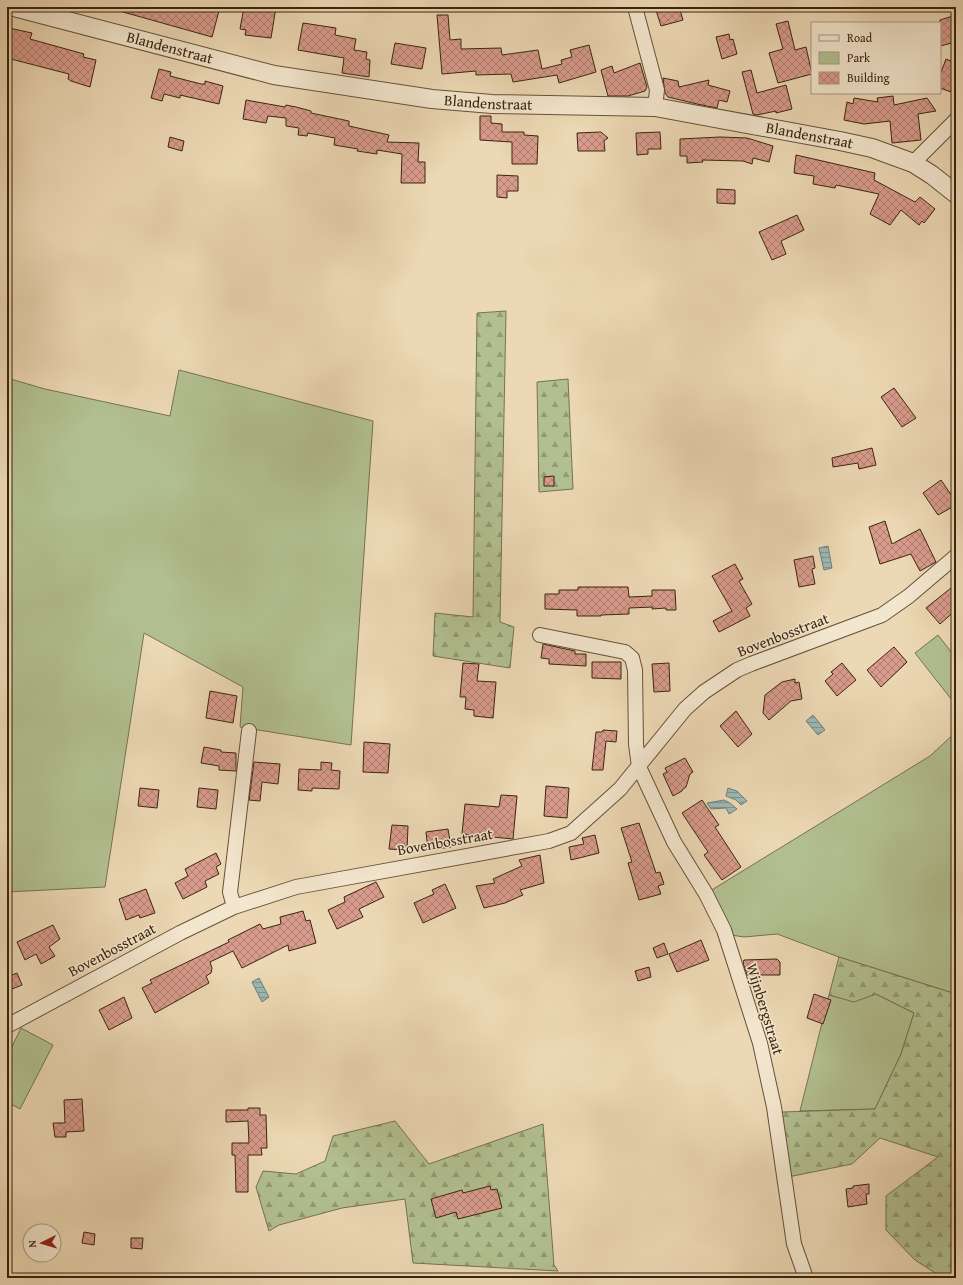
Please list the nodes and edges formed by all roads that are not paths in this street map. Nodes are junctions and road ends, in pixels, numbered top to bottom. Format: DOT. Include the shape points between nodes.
graph roads {
  1 [pos="14,7"];
  2 [pos="635,7"];
  3 [pos="655,107"];
  4 [pos="956,120"];
  5 [pos="914,163"];
  6 [pos="956,194"];
  7 [pos="956,556"];
  8 [pos="540,635"];
  9 [pos="249,731"];
  10 [pos="639,767"];
  11 [pos="234,907"];
  12 [pos="7,1026"];
  13 [pos="806,1278"];
  1 -- 3 [label="street, Blandenstraat" via="274,75 439,100 492,104"];
  2 -- 3 [label="street" via="657,90"];
  3 -- 5 [label="street, Blandenstraat" via="865,147"];
  4 -- 5 [label="street"];
  5 -- 6 [label="street, Blandenstraat"];
  7 -- 10 [label="street, Bovenbosstraat" via="882,615 750,664 724,678 685,709"];
  8 -- 10 [label="street" via="625,652 632,658 635,670 636,744"];
  9 -- 11 [label="street" via="231,878 230,892"];
  10 -- 11 [label="street, Bovenbosstraat" via="620,789 570,833 549,841 296,887"];
  10 -- 13 [label="street, Wijnbergstraat" via="674,842 706,894 724,930 760,1043 774,1107 794,1244"];
  11 -- 12 [label="street, Bovenbosstraat" via="180,933"];
}
